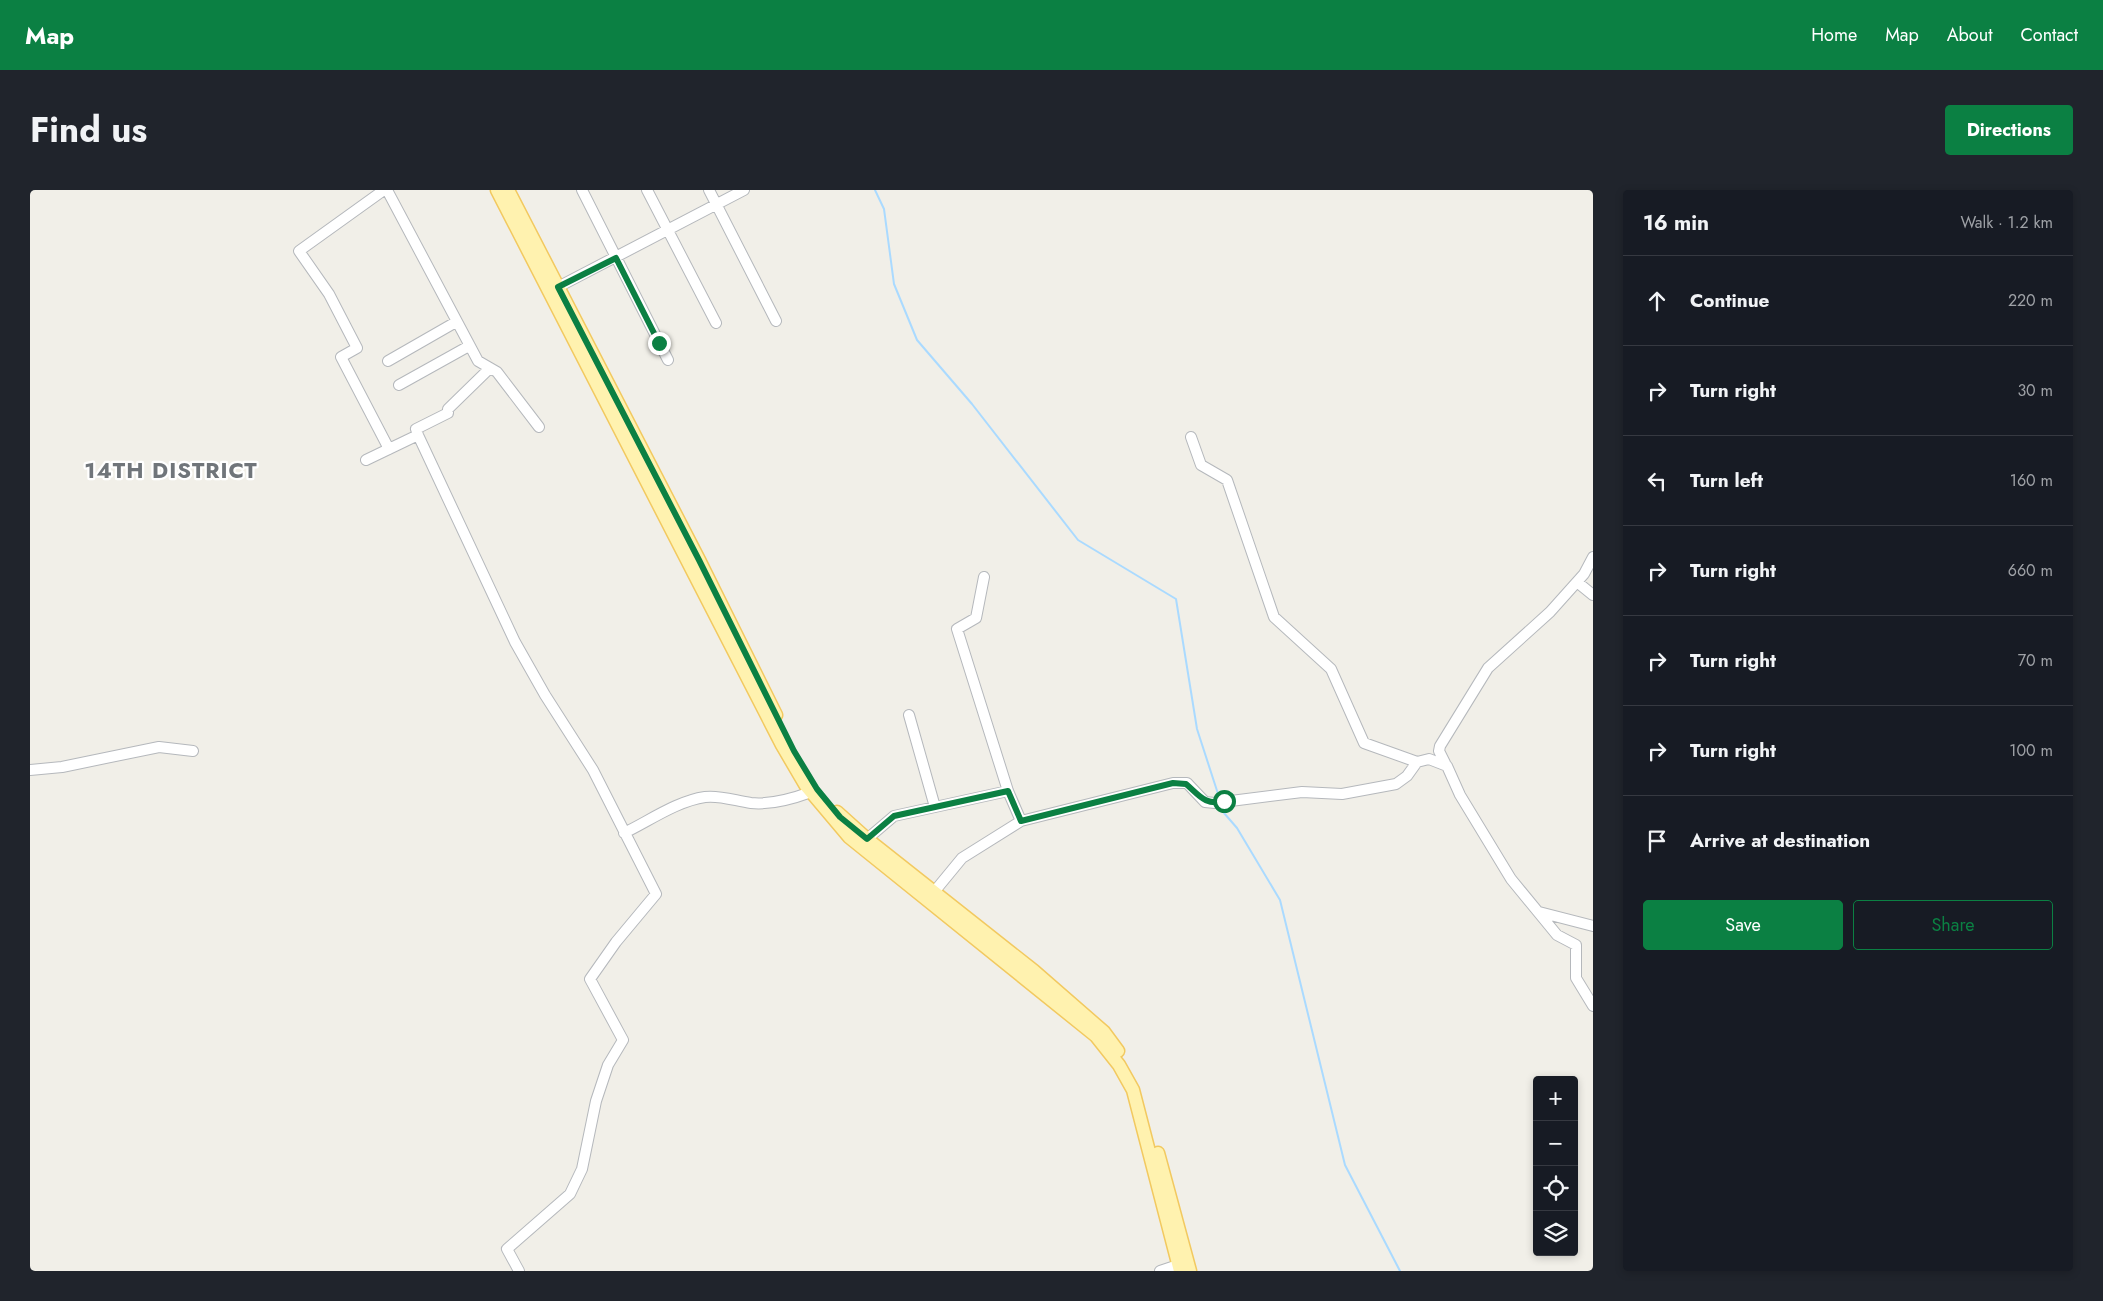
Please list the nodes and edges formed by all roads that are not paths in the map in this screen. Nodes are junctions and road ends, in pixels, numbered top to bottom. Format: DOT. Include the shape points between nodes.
graph roads {
  1 [pos="385,190"];
  2 [pos="498,190"];
  3 [pos="508,190"];
  4 [pos="582,190"];
  5 [pos="646,190"];
  6 [pos="709,190"];
  7 [pos="744,190"];
  8 [pos="716,205"];
  9 [pos="668,230"];
  10 [pos="616,258"];
  11 [pos="558,287"];
  12 [pos="776,321"];
  13 [pos="456,322"];
  14 [pos="716,323"];
  15 [pos="469,346"];
  16 [pos="668,360"];
  17 [pos="388,361"];
  18 [pos="489,369"];
  19 [pos="399,384"];
  20 [pos="539,427"];
  21 [pos="418,435"];
  22 [pos="1191,437"];
  23 [pos="389,449"];
  24 [pos="366,460"];
  25 [pos="1593,557"];
  26 [pos="984,577"];
  27 [pos="1577,582"];
  28 [pos="1593,595"];
  29 [pos="909,715"];
  30 [pos="193,751"];
  31 [pos="1417,762"];
  32 [pos="1445,763"];
  33 [pos="30,770"];
  34 [pos="1008,791"];
  35 [pos="811,792"];
  36 [pos="935,807"];
  37 [pos="1021,821"];
  38 [pos="624,833"];
  39 [pos="867,839"];
  40 [pos="934,892"];
  41 [pos="1540,912"];
  42 [pos="1593,926"];
  43 [pos="1593,1006"];
  44 [pos="1184,1267"];
  45 [pos="519,1271"];
  46 [pos="1160,1271"];
  1 -- 13 [label="street"];
  1 -- 23 [label="street" via="299,251 330,294 357,348 341,357"];
  2 -- 35 [label="main road" via="782,745"];
  3 -- 11 [label="main road"];
  4 -- 10 [label="street"];
  5 -- 9 [label="street"];
  6 -- 8 [label="street"];
  7 -- 8 [label="street"];
  8 -- 9 [label="street"];
  8 -- 12 [label="street"];
  9 -- 10 [label="street"];
  9 -- 14 [label="street"];
  10 -- 11 [label="street"];
  10 -- 16 [label="street"];
  11 -- 39 [label="main road" via="794,751 840,817"];
  13 -- 15 [label="street"];
  13 -- 17 [label="street"];
  15 -- 18 [label="street" via="478,361"];
  15 -- 19 [label="street"];
  18 -- 20 [label="street" via="497,372"];
  18 -- 21 [label="street" via="448,409 448,413 416,429"];
  21 -- 23 [label="street"];
  21 -- 38 [label="street" via="515,642 593,770"];
  22 -- 31 [label="street" via="1201,465 1227,480 1274,617 1331,668 1364,744"];
  23 -- 24 [label="street"];
  25 -- 27 [label="street"];
  26 -- 34 [label="street" via="976,618 957,629"];
  27 -- 28 [label="street"];
  27 -- 32 [label="street" via="1550,612 1488,668 1440,746"];
  29 -- 36 [label="street"];
  30 -- 33 [label="street" via="159,747 62,767"];
  31 -- 32 [label="street" via="1429,759"];
  31 -- 37 [label="street" via="1396,784 1342,794 1302,792 1205,802 1186,784 1173,783"];
  32 -- 41 [label="street" via="1460,796 1511,879"];
  34 -- 36 [label="street"];
  34 -- 37 [label="street"];
  35 -- 38 [label="street" via="786,800 753,804 714,796 703,797"];
  35 -- 44 [label="main road" via="849,837 1096,1036 1119,1064 1133,1090"];
  36 -- 39 [label="street" via="894,816"];
  37 -- 40 [label="street" via="962,858"];
  38 -- 45 [label="street" via="656,894 590,979 623,1040 608,1065 596,1101 582,1169 570,1194 507,1249"];
  39 -- 40 [label="main road"];
  40 -- 44 [label="main road" via="1034,971 1104,1032 1127,1062 1143,1098"];
  41 -- 42 [label="street"];
  41 -- 43 [label="street" via="1557,935 1576,945 1576,978"];
  44 -- 46 [label="street"];
}
